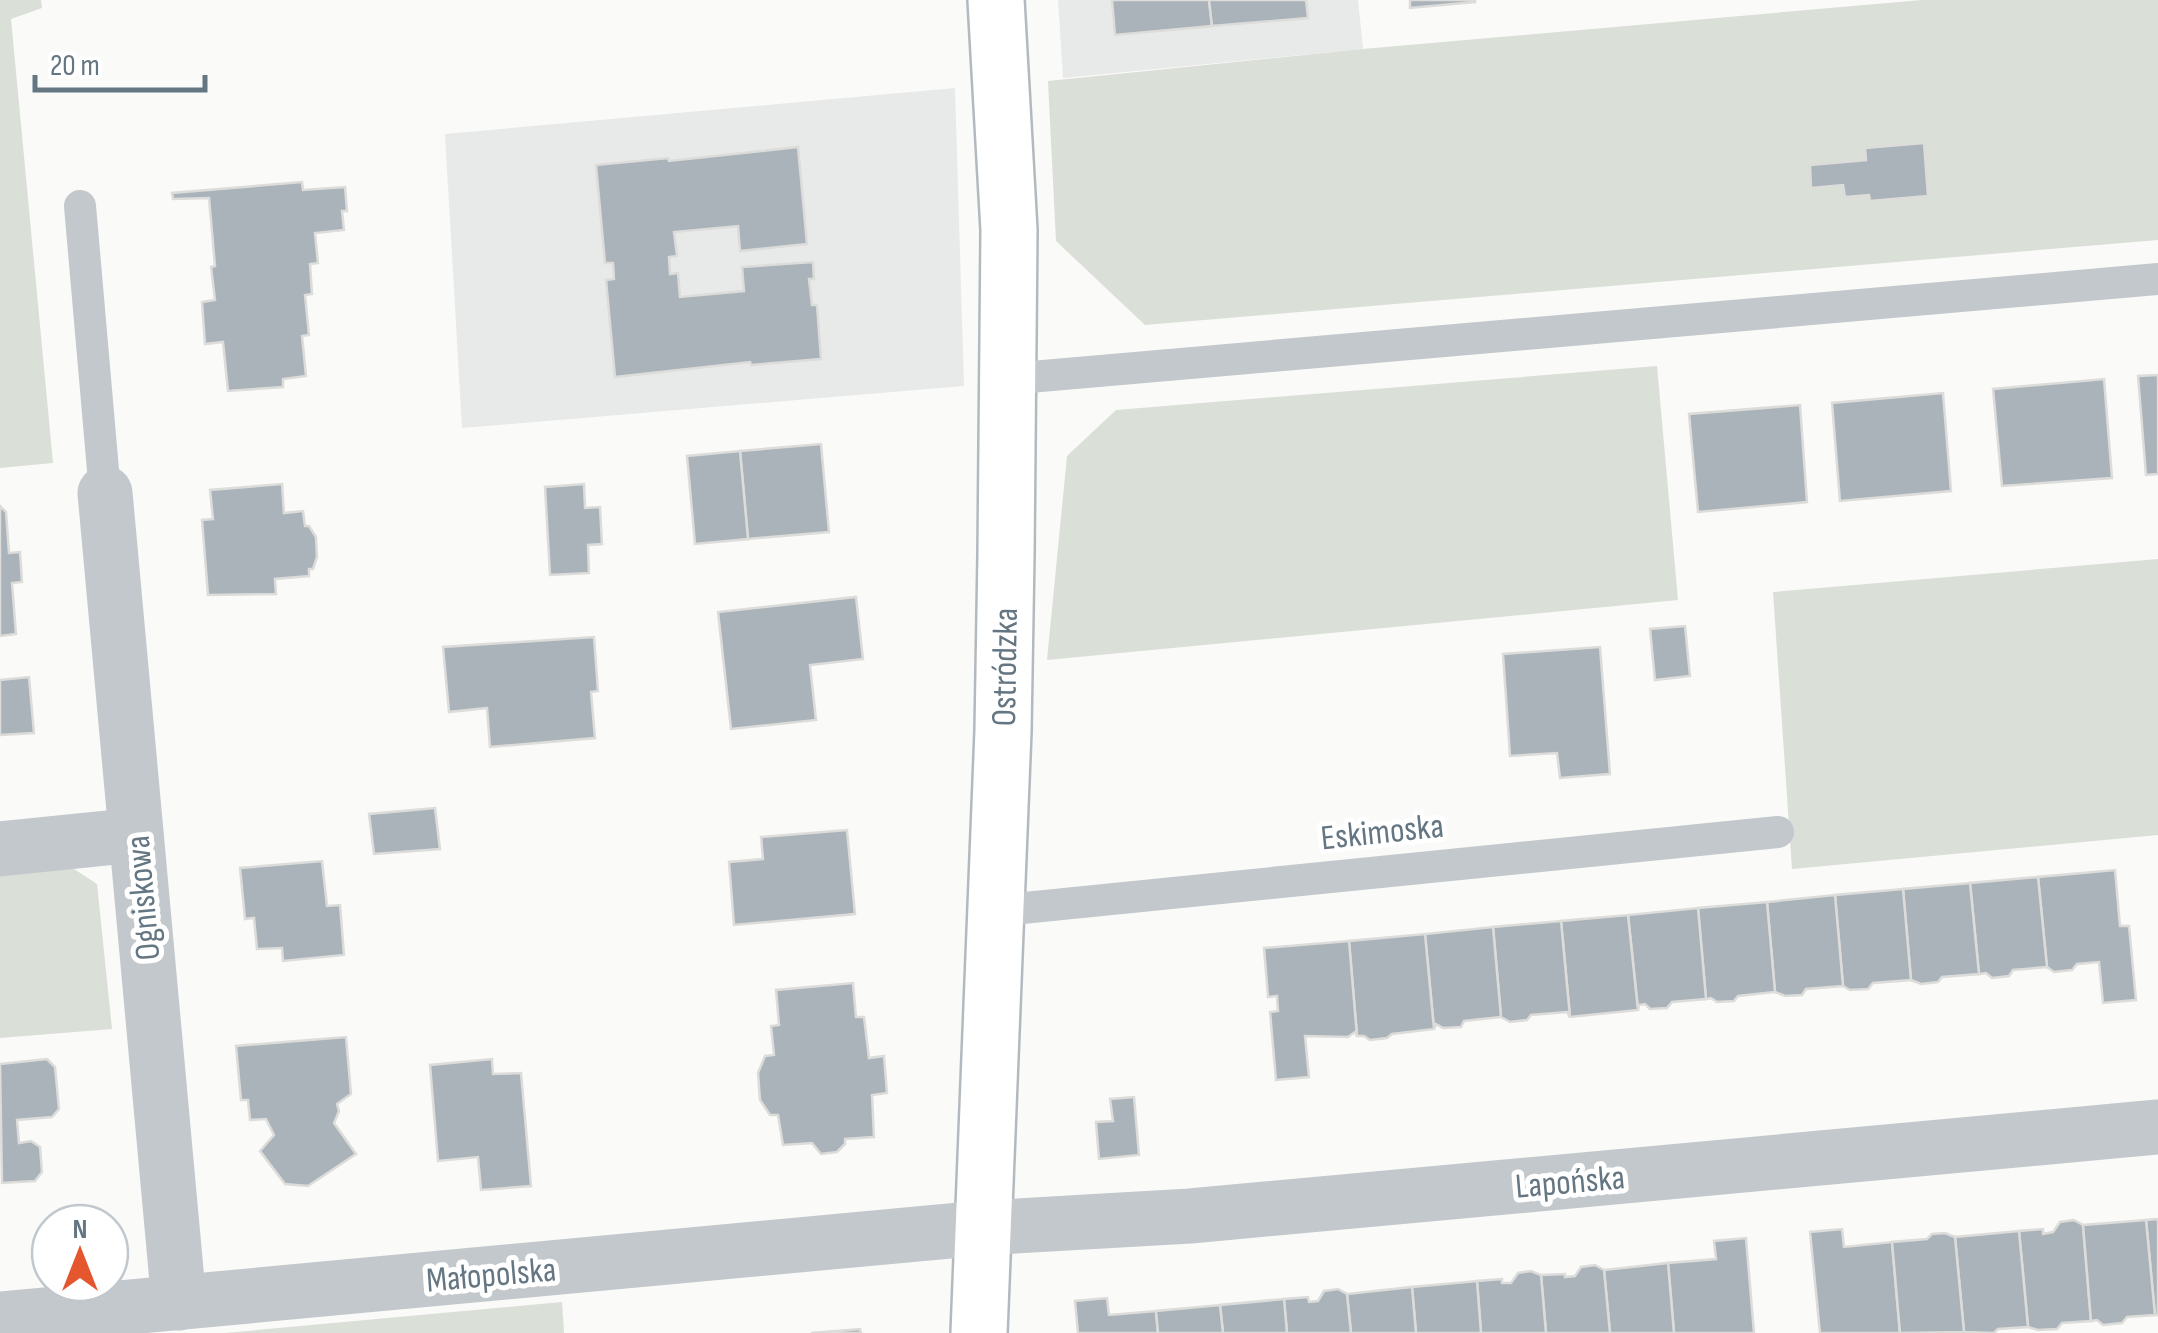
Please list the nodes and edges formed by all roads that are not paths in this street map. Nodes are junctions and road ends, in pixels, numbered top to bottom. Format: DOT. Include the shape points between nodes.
graph roads {
  1 [pos="996,0"];
  2 [pos="80,206"];
  3 [pos="2158,279"];
  4 [pos="1008,379"];
  5 [pos="105,493"];
  6 [pos="1778,832"];
  7 [pos="136,836"];
  8 [pos="0,849"];
  9 [pos="994,911"];
  10 [pos="2158,1127"];
  11 [pos="982,1228"];
  12 [pos="179,1303"];
  13 [pos="0,1319"];
  14 [pos="978,1333"];
  1 -- 4 [label="street, Ostródzka" via="1009,230"];
  2 -- 5 [label="lane"];
  3 -- 4 [label="lane"];
  4 -- 9 [label="street, Ostródzka"];
  5 -- 7 [label="street, Ogniskowa"];
  6 -- 9 [label="lane, Eskimoska"];
  7 -- 8 [label="street"];
  7 -- 12 [label="street, Ogniskowa"];
  9 -- 11 [label="street, Ostródzka"];
  10 -- 11 [label="street, Lapońska" via="1190,1216"];
  11 -- 12 [label="street, Małopolska"];
  11 -- 14 [label="street, Ostródzka"];
  12 -- 13 [label="street, Małopolska"];
}
